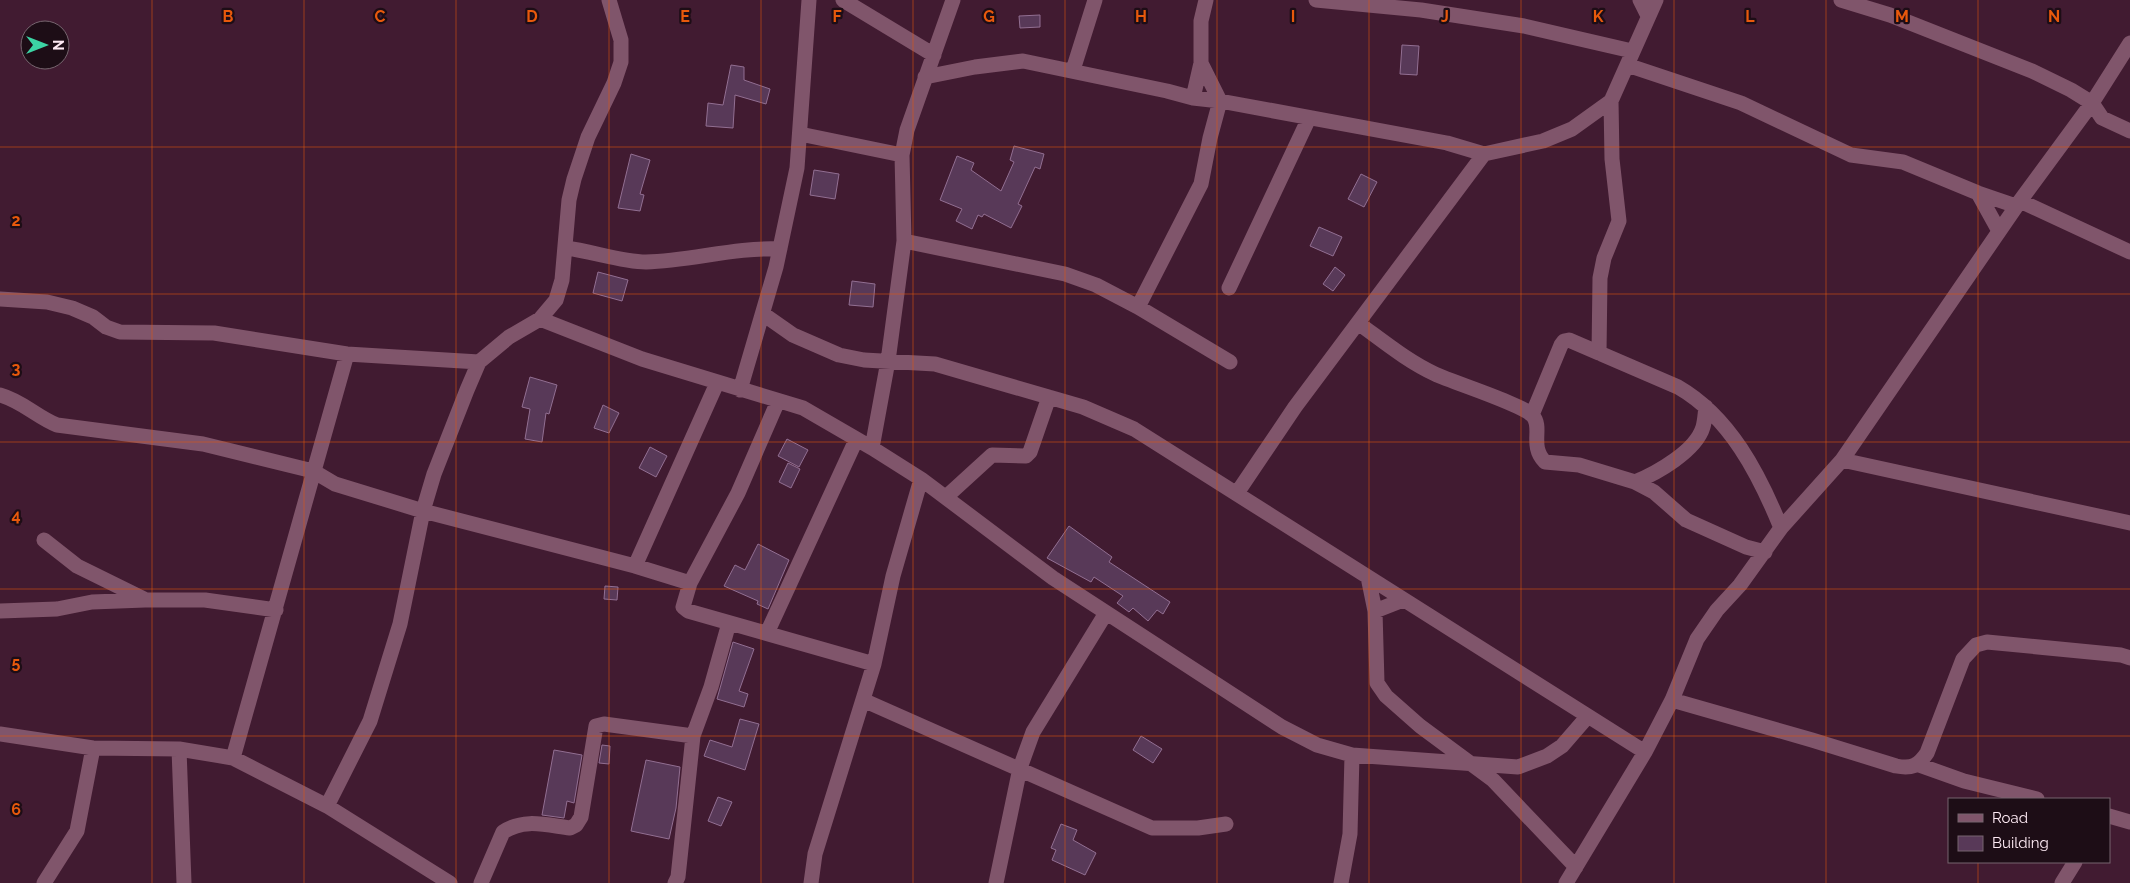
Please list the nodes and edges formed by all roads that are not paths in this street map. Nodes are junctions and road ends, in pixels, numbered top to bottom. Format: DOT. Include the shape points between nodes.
graph roads {
  1 [pos="609,0"];
  2 [pos="809,0"];
  3 [pos="843,0"];
  4 [pos="953,0"];
  5 [pos="1095,0"];
  6 [pos="1206,0"];
  7 [pos="1316,0"];
  8 [pos="1640,0"];
  9 [pos="1656,0"];
  10 [pos="1841,0"];
  11 [pos="1648,16"];
  12 [pos="2130,43"];
  13 [pos="934,55"];
  14 [pos="1629,58"];
  15 [pos="1201,64"];
  16 [pos="1073,70"];
  17 [pos="925,76"];
  18 [pos="1193,98"];
  19 [pos="1220,101"];
  20 [pos="1611,101"];
  21 [pos="2092,103"];
  22 [pos="1309,118"];
  23 [pos="2130,131"];
  24 [pos="800,134"];
  25 [pos="1484,154"];
  26 [pos="902,155"];
  27 [pos="1978,194"];
  28 [pos="2018,203"];
  29 [pos="1999,231"];
  30 [pos="904,241"];
  31 [pos="566,248"];
  32 [pos="780,249"];
  33 [pos="2130,252"];
  34 [pos="1229,288"];
  35 [pos="0,299"];
  36 [pos="1138,307"];
  37 [pos="763,314"];
  38 [pos="540,319"];
  39 [pos="1358,323"];
  40 [pos="1599,352"];
  41 [pos="347,354"];
  42 [pos="888,361"];
  43 [pos="479,362"];
  44 [pos="1230,362"];
  45 [pos="717,383"];
  46 [pos="740,390"];
  47 [pos="0,395"];
  48 [pos="1049,397"];
  49 [pos="778,401"];
  50 [pos="1706,407"];
  51 [pos="1532,415"];
  52 [pos="856,440"];
  53 [pos="872,448"];
  54 [pos="1842,460"];
  55 [pos="312,471"];
  56 [pos="921,479"];
  57 [pos="1635,482"];
  58 [pos="1237,493"];
  59 [pos="946,498"];
  60 [pos="424,511"];
  61 [pos="2130,523"];
  62 [pos="1781,528"];
  63 [pos="44,540"];
  64 [pos="1765,552"];
  65 [pos="635,566"];
  66 [pos="1368,577"];
  67 [pos="690,583"];
  68 [pos="145,600"];
  69 [pos="1403,600"];
  70 [pos="276,610"];
  71 [pos="0,611"];
  72 [pos="1375,611"];
  73 [pos="1106,612"];
  74 [pos="729,623"];
  75 [pos="767,633"];
  76 [pos="2130,658"];
  77 [pos="874,664"];
  78 [pos="862,700"];
  79 [pos="1672,700"];
  80 [pos="1588,716"];
  81 [pos="0,734"];
  82 [pos="694,736"];
  83 [pos="93,748"];
  84 [pos="179,749"];
  85 [pos="1645,752"];
  86 [pos="1352,755"];
  87 [pos="233,758"];
  88 [pos="1469,763"];
  89 [pos="1919,765"];
  90 [pos="1020,768"];
  91 [pos="2033,798"];
  92 [pos="327,806"];
  93 [pos="2110,816"];
  94 [pos="2130,822"];
  95 [pos="1226,824"];
  96 [pos="2074,863"];
  97 [pos="1576,867"];
  98 [pos="44,883"];
  99 [pos="184,883"];
  100 [pos="450,883"];
  101 [pos="480,883"];
  102 [pos="675,883"];
  103 [pos="811,883"];
  104 [pos="996,883"];
  105 [pos="1341,883"];
  106 [pos="1566,883"];
  107 [pos="2062,883"];
  1 -- 31 [label="street" via="621,40 621,62 588,137 574,179"];
  2 -- 24 [label="street"];
  3 -- 13 [label="street"];
  4 -- 13 [label="street"];
  5 -- 16 [label="street"];
  6 -- 15 [label="street" via="1201,21"];
  7 -- 14 [label="street" via="1421,10 1524,26"];
  8 -- 11 [label="street"];
  9 -- 11 [label="street"];
  10 -- 21 [label="street" via="1890,15 2032,71"];
  11 -- 14 [label="street"];
  12 -- 21 [label="street"];
  13 -- 17 [label="street"];
  14 -- 20 [label="street"];
  14 -- 27 [label="street" via="1741,103 1851,155 1903,162"];
  15 -- 18 [label="street"];
  15 -- 19 [label="street"];
  16 -- 17 [label="street" via="1023,61"];
  16 -- 18 [label="street"];
  17 -- 26 [label="street"];
  18 -- 19 [label="street"];
  19 -- 22 [label="street"];
  19 -- 36 [label="street" via="1201,184"];
  20 -- 25 [label="street" via="1572,129 1543,141"];
  20 -- 40 [label="street" via="1618,221 1600,278"];
  21 -- 23 [label="street" via="2102,118"];
  21 -- 28 [label="street"];
  22 -- 25 [label="street" via="1447,143"];
  22 -- 34 [label="street"];
  24 -- 26 [label="street"];
  24 -- 32 [label="street" via="797,168"];
  25 -- 39 [label="street"];
  26 -- 30 [label="street"];
  27 -- 28 [label="street"];
  27 -- 29 [label="street"];
  28 -- 29 [label="street"];
  28 -- 33 [label="street"];
  29 -- 54 [label="street"];
  30 -- 36 [label="street" via="1064,274 1096,285"];
  30 -- 42 [label="street"];
  31 -- 32 [label="street" via="644,262 747,248"];
  31 -- 38 [label="street" via="556,300"];
  32 -- 37 [label="street"];
  35 -- 41 [label="street" via="47,302 72,308 93,317 106,328 120,332 214,332"];
  36 -- 44 [label="street"];
  37 -- 42 [label="street" via="793,336 840,355"];
  37 -- 46 [label="street"];
  38 -- 43 [label="street" via="509,337"];
  38 -- 45 [label="street" via="642,360"];
  39 -- 51 [label="street" via="1413,363"];
  39 -- 58 [label="street" via="1295,407"];
  40 -- 50 [label="street" via="1678,387"];
  40 -- 51 [label="street" via="1564,340"];
  41 -- 43 [label="street"];
  41 -- 55 [label="street"];
  42 -- 48 [label="street" via="935,364"];
  42 -- 53 [label="street"];
  43 -- 60 [label="street" via="434,474"];
  45 -- 46 [label="street"];
  45 -- 65 [label="street"];
  46 -- 49 [label="street"];
  47 -- 55 [label="street" via="14,399 58,425 203,444"];
  48 -- 58 [label="street" via="1083,407 1134,429"];
  48 -- 59 [label="street" via="1026,456 992,455"];
  49 -- 52 [label="street" via="803,408"];
  49 -- 67 [label="street" via="738,493"];
  50 -- 57 [label="street" via="1703,428 1687,450 1656,474"];
  50 -- 62 [label="street" via="1737,443 1758,476"];
  51 -- 57 [label="street" via="1536,421 1536,450 1545,462 1579,465"];
  52 -- 53 [label="street"];
  52 -- 75 [label="street"];
  53 -- 56 [label="street"];
  54 -- 61 [label="street"];
  54 -- 62 [label="street"];
  55 -- 60 [label="street" via="335,484"];
  55 -- 70 [label="street"];
  56 -- 59 [label="street"];
  56 -- 77 [label="street" via="893,576"];
  57 -- 64 [label="street" via="1654,492 1686,520"];
  58 -- 66 [label="street"];
  59 -- 73 [label="street" via="1053,578"];
  60 -- 65 [label="street"];
  60 -- 92 [label="street" via="400,624 370,721"];
  62 -- 64 [label="street"];
  63 -- 68 [label="street" via="77,566"];
  64 -- 79 [label="street" via="1697,639"];
  65 -- 67 [label="street"];
  66 -- 69 [label="street"];
  66 -- 72 [label="street"];
  67 -- 74 [label="street" via="684,609"];
  68 -- 70 [label="street" via="205,600"];
  68 -- 71 [label="street"];
  69 -- 72 [label="street"];
  69 -- 80 [label="street"];
  70 -- 87 [label="street"];
  72 -- 88 [label="street" via="1377,683 1386,696"];
  73 -- 86 [label="street" via="1282,727 1317,745"];
  73 -- 90 [label="street" via="1033,732"];
  74 -- 75 [label="street"];
  74 -- 82 [label="street"];
  75 -- 77 [label="street"];
  76 -- 89 [label="street" via="1987,642 1976,645 1962,659 1934,740"];
  77 -- 78 [label="street"];
  78 -- 90 [label="street"];
  78 -- 103 [label="street" via="815,854"];
  79 -- 85 [label="street"];
  79 -- 89 [label="street" via="1896,766 1910,768"];
  80 -- 85 [label="street"];
  80 -- 88 [label="street" via="1562,746 1528,764"];
  81 -- 83 [label="street"];
  82 -- 101 [label="street" via="604,724 596,726 581,817 576,825 570,828 527,822 511,827 503,832"];
  82 -- 102 [label="street"];
  83 -- 84 [label="street"];
  83 -- 98 [label="street" via="77,831"];
  84 -- 87 [label="street"];
  84 -- 99 [label="street"];
  85 -- 97 [label="street"];
  86 -- 88 [label="street"];
  86 -- 105 [label="street" via="1350,834"];
  87 -- 92 [label="street"];
  88 -- 97 [label="street" via="1510,796"];
  89 -- 91 [label="street" via="1964,782"];
  90 -- 95 [label="street" via="1152,828"];
  90 -- 104 [label="street"];
  92 -- 100 [label="street"];
  93 -- 94 [label="street"];
  96 -- 107 [label="street"];
  97 -- 106 [label="street"];
}
